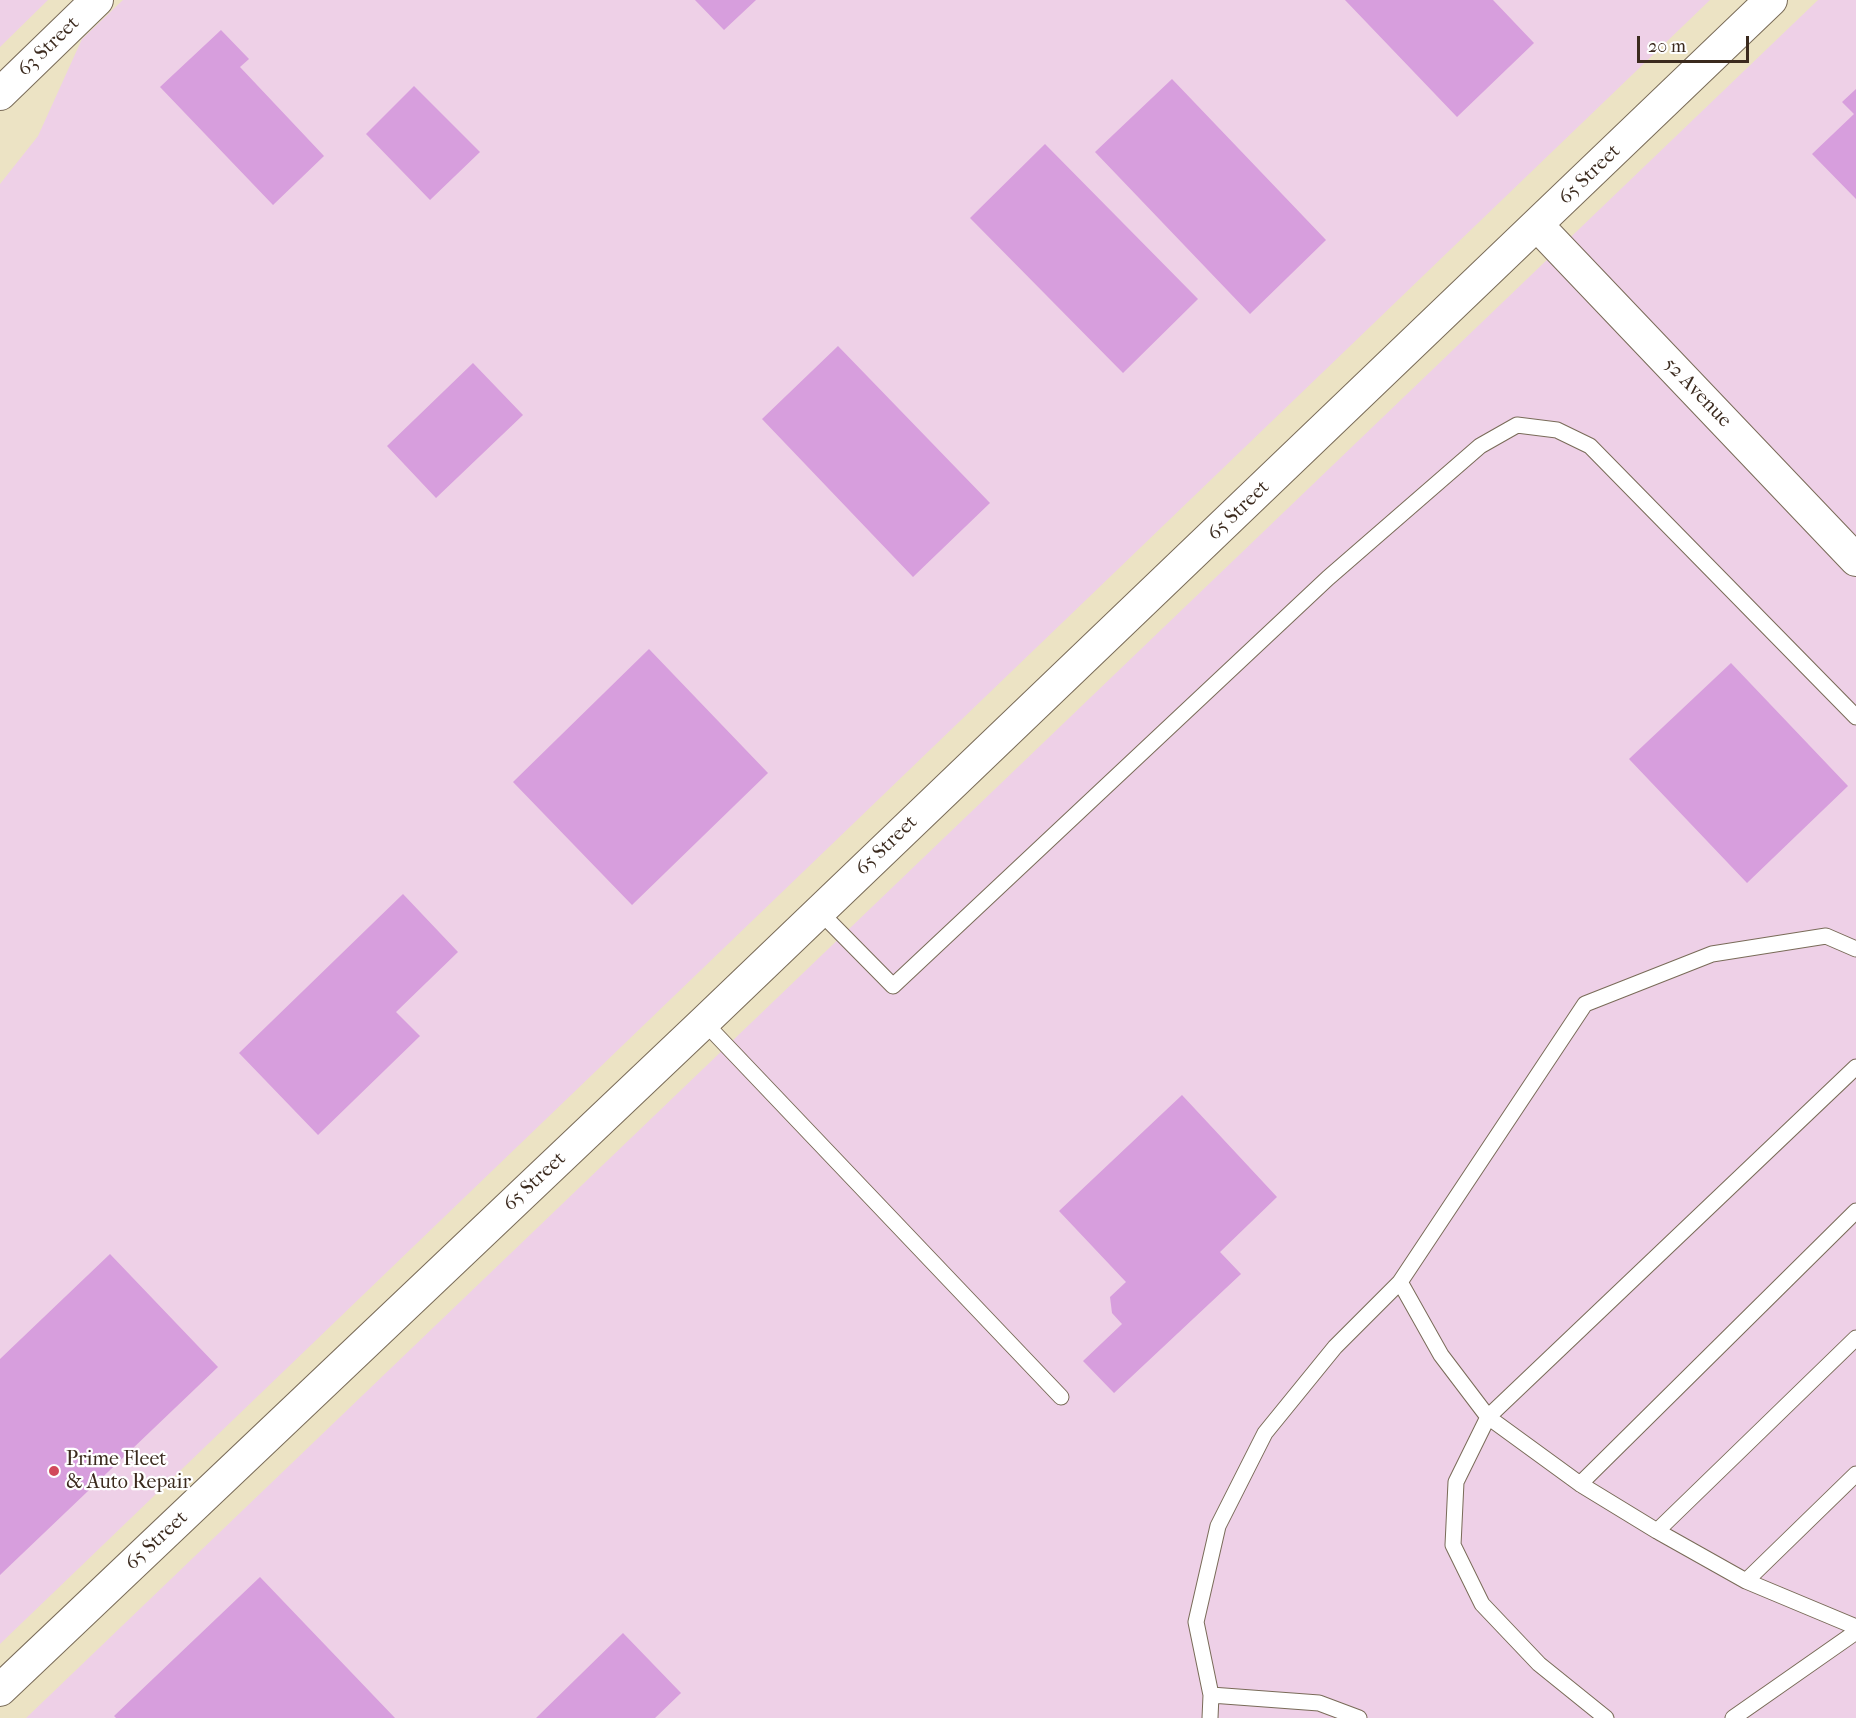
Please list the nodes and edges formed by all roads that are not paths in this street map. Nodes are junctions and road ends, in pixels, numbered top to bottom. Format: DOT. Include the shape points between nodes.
graph roads {
  1 [pos="97,0"];
  2 [pos="1771,0"];
  3 [pos="0,94"];
  4 [pos="1538,226"];
  5 [pos="1856,560"];
  6 [pos="1856,717"];
  7 [pos="819,911"];
  8 [pos="1856,949"];
  9 [pos="704,1022"];
  10 [pos="1856,1067"];
  11 [pos="1856,1211"];
  12 [pos="1400,1282"];
  13 [pos="1856,1338"];
  14 [pos="1061,1397"];
  15 [pos="1488,1417"];
  16 [pos="1856,1474"];
  17 [pos="1580,1484"];
  18 [pos="1657,1531"];
  19 [pos="1746,1581"];
  20 [pos="1856,1630"];
  21 [pos="0,1690"];
  22 [pos="1211,1695"];
  23 [pos="1210,1718"];
  24 [pos="1359,1718"];
  25 [pos="1606,1718"];
  26 [pos="1733,1718"];
  1 -- 3 [label="street, 63 Street"];
  2 -- 4 [label="street, 65 Street"];
  4 -- 5 [label="street, 52 Avenue"];
  4 -- 7 [label="street, 65 Street"];
  6 -- 7 [label="lane" via="1590,446 1557,430 1517,425 1480,446 1328,578 893,986"];
  7 -- 9 [label="street, 65 Street"];
  8 -- 12 [label="lane" via="1826,936 1712,954 1586,1004"];
  9 -- 14 [label="lane"];
  9 -- 21 [label="street, 65 Street"];
  10 -- 15 [label="lane"];
  11 -- 17 [label="lane"];
  12 -- 15 [label="lane" via="1441,1355"];
  12 -- 22 [label="lane" via="1335,1347 1265,1433 1218,1526 1196,1622"];
  13 -- 18 [label="lane"];
  15 -- 17 [label="lane"];
  15 -- 25 [label="lane" via="1456,1482 1453,1545 1482,1604 1539,1664"];
  16 -- 19 [label="lane"];
  17 -- 18 [label="lane"];
  18 -- 19 [label="lane"];
  19 -- 20 [label="lane"];
  20 -- 26 [label="lane"];
  22 -- 23 [label="lane"];
  22 -- 24 [label="lane" via="1319,1704"];
}
